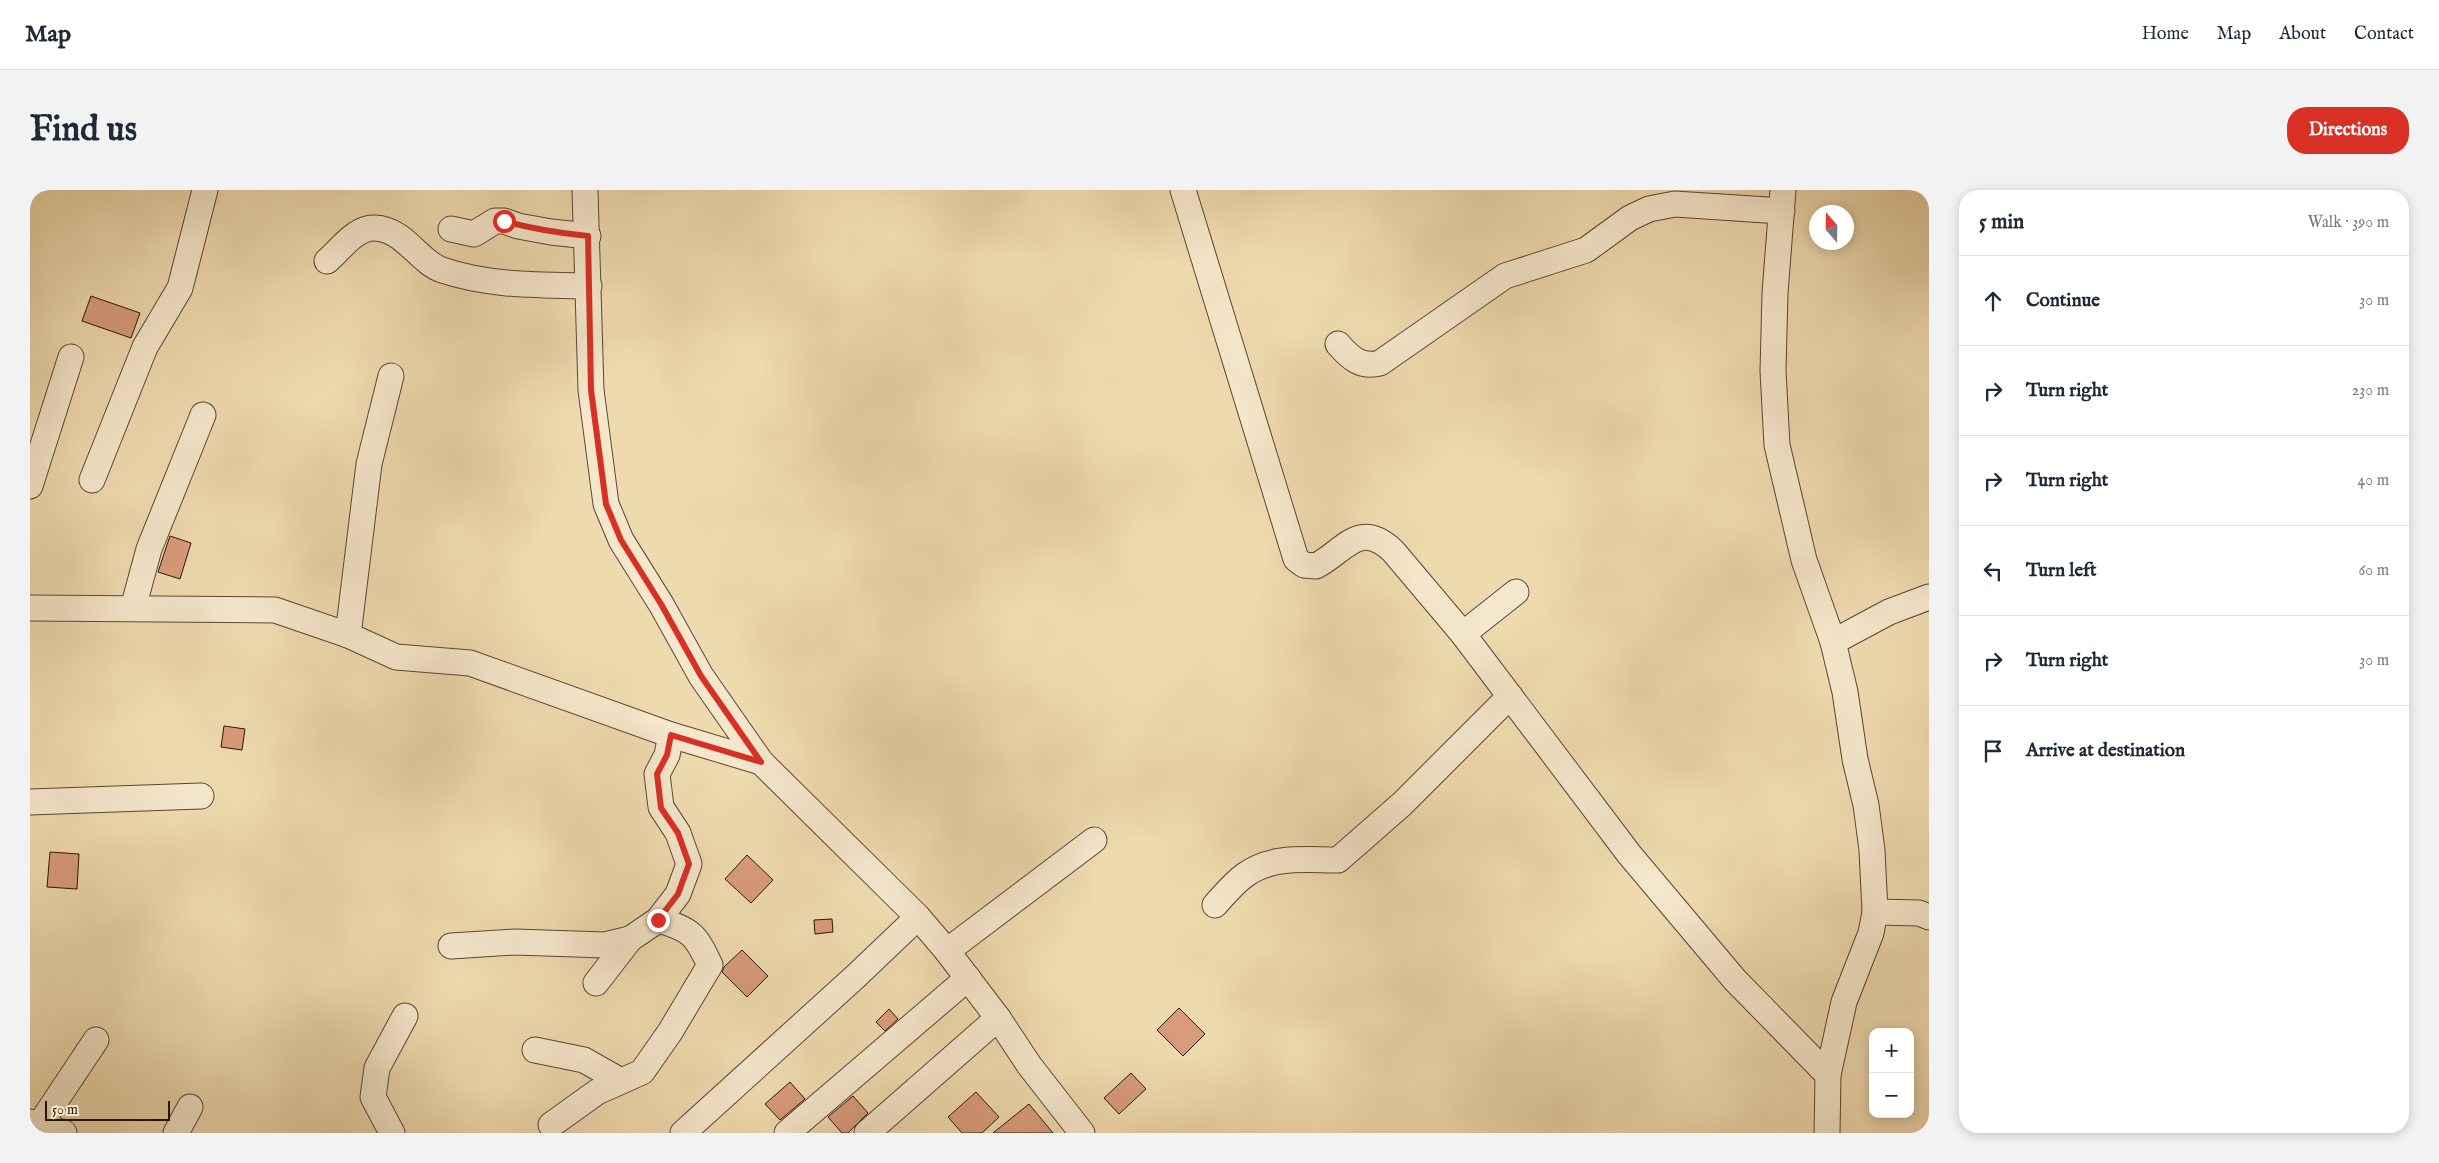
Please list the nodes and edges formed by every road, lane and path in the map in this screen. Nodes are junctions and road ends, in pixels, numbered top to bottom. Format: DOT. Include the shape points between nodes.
graph roads {
  1 [pos="205,190"];
  2 [pos="585,190"];
  3 [pos="1183,190"];
  4 [pos="1782,201"];
  5 [pos="451,229"];
  6 [pos="588,236"];
  7 [pos="327,262"];
  8 [pos="589,286"];
  9 [pos="1338,344"];
  10 [pos="71,357"];
  11 [pos="391,376"];
  12 [pos="204,415"];
  13 [pos="92,480"];
  14 [pos="30,486"];
  15 [pos="1516,592"];
  16 [pos="1929,597"];
  17 [pos="30,608"];
  18 [pos="133,608"];
  19 [pos="1463,634"];
  20 [pos="348,635"];
  21 [pos="1833,642"];
  22 [pos="1510,696"];
  23 [pos="671,735"];
  24 [pos="761,762"];
  25 [pos="201,796"];
  26 [pos="30,802"];
  27 [pos="1094,840"];
  28 [pos="1215,905"];
  29 [pos="1875,912"];
  30 [pos="918,917"];
  31 [pos="1929,918"];
  32 [pos="658,920"];
  33 [pos="630,939"];
  34 [pos="451,946"];
  35 [pos="947,951"];
  36 [pos="968,978"];
  37 [pos="596,983"];
  38 [pos="405,1016"];
  39 [pos="998,1018"];
  40 [pos="96,1040"];
  41 [pos="535,1050"];
  42 [pos="1828,1075"];
  43 [pos="621,1081"];
  44 [pos="190,1107"];
  45 [pos="35,1123"];
  46 [pos="551,1125"];
  47 [pos="64,1133"];
  48 [pos="176,1133"];
  49 [pos="392,1133"];
  50 [pos="683,1133"];
  51 [pos="787,1133"];
  52 [pos="867,1133"];
  53 [pos="1082,1133"];
  54 [pos="1827,1133"];
  1 -- 13 [label="street" via="180,288 146,347"];
  2 -- 6 [label="street"];
  3 -- 19 [label="street" via="1295,556 1301,564 1313,567 1356,538 1379,541 1393,551"];
  4 -- 9 [label="street" via="1675,204 1649,209 1630,218 1586,250 1505,276 1380,363 1358,362"];
  4 -- 21 [label="street" via="1773,371 1778,445 1804,560"];
  5 -- 6 [label="street" via="474,234 495,222 504,221"];
  6 -- 8 [label="street"];
  7 -- 8 [label="street" via="362,229 377,228 394,234 440,269 509,284"];
  8 -- 24 [label="street" via="591,390 601,478 609,513 621,540 701,676"];
  10 -- 14 [label="street"];
  11 -- 20 [label="street" via="369,464"];
  12 -- 18 [label="street" via="149,548"];
  15 -- 19 [label="street"];
  16 -- 21 [label="street" via="1889,612"];
  17 -- 18 [label="street"];
  18 -- 20 [label="street" via="275,610"];
  19 -- 22 [label="street"];
  20 -- 23 [label="street" via="396,657 470,663"];
  21 -- 29 [label="street" via="1866,805"];
  22 -- 28 [label="street" via="1402,804 1338,860 1284,859 1264,864 1243,876"];
  22 -- 42 [label="street" via="1629,854 1736,980"];
  23 -- 24 [label="street"];
  23 -- 32 [label="street" via="667,755 657,774 661,808 678,833 689,864 678,894"];
  24 -- 30 [label="street"];
  25 -- 26 [label="street"];
  27 -- 35 [label="street"];
  29 -- 31 [label="street" via="1919,913"];
  29 -- 42 [label="street" via="1871,933 1844,1002"];
  30 -- 35 [label="street"];
  30 -- 50 [label="street"];
  32 -- 33 [label="street"];
  32 -- 43 [label="street" via="680,926 699,940 710,965 642,1072"];
  33 -- 34 [label="street" via="605,945 514,942"];
  33 -- 37 [label="street"];
  35 -- 36 [label="street"];
  36 -- 39 [label="street"];
  36 -- 51 [label="street"];
  38 -- 49 [label="street" via="377,1068 373,1097"];
  39 -- 52 [label="street"];
  39 -- 53 [label="street" via="1028,1065"];
  40 -- 45 [label="street"];
  41 -- 43 [label="street" via="584,1060"];
  42 -- 54 [label="street"];
  43 -- 46 [label="street" via="597,1092"];
  44 -- 48 [label="street"];
  45 -- 47 [label="street"];
}
